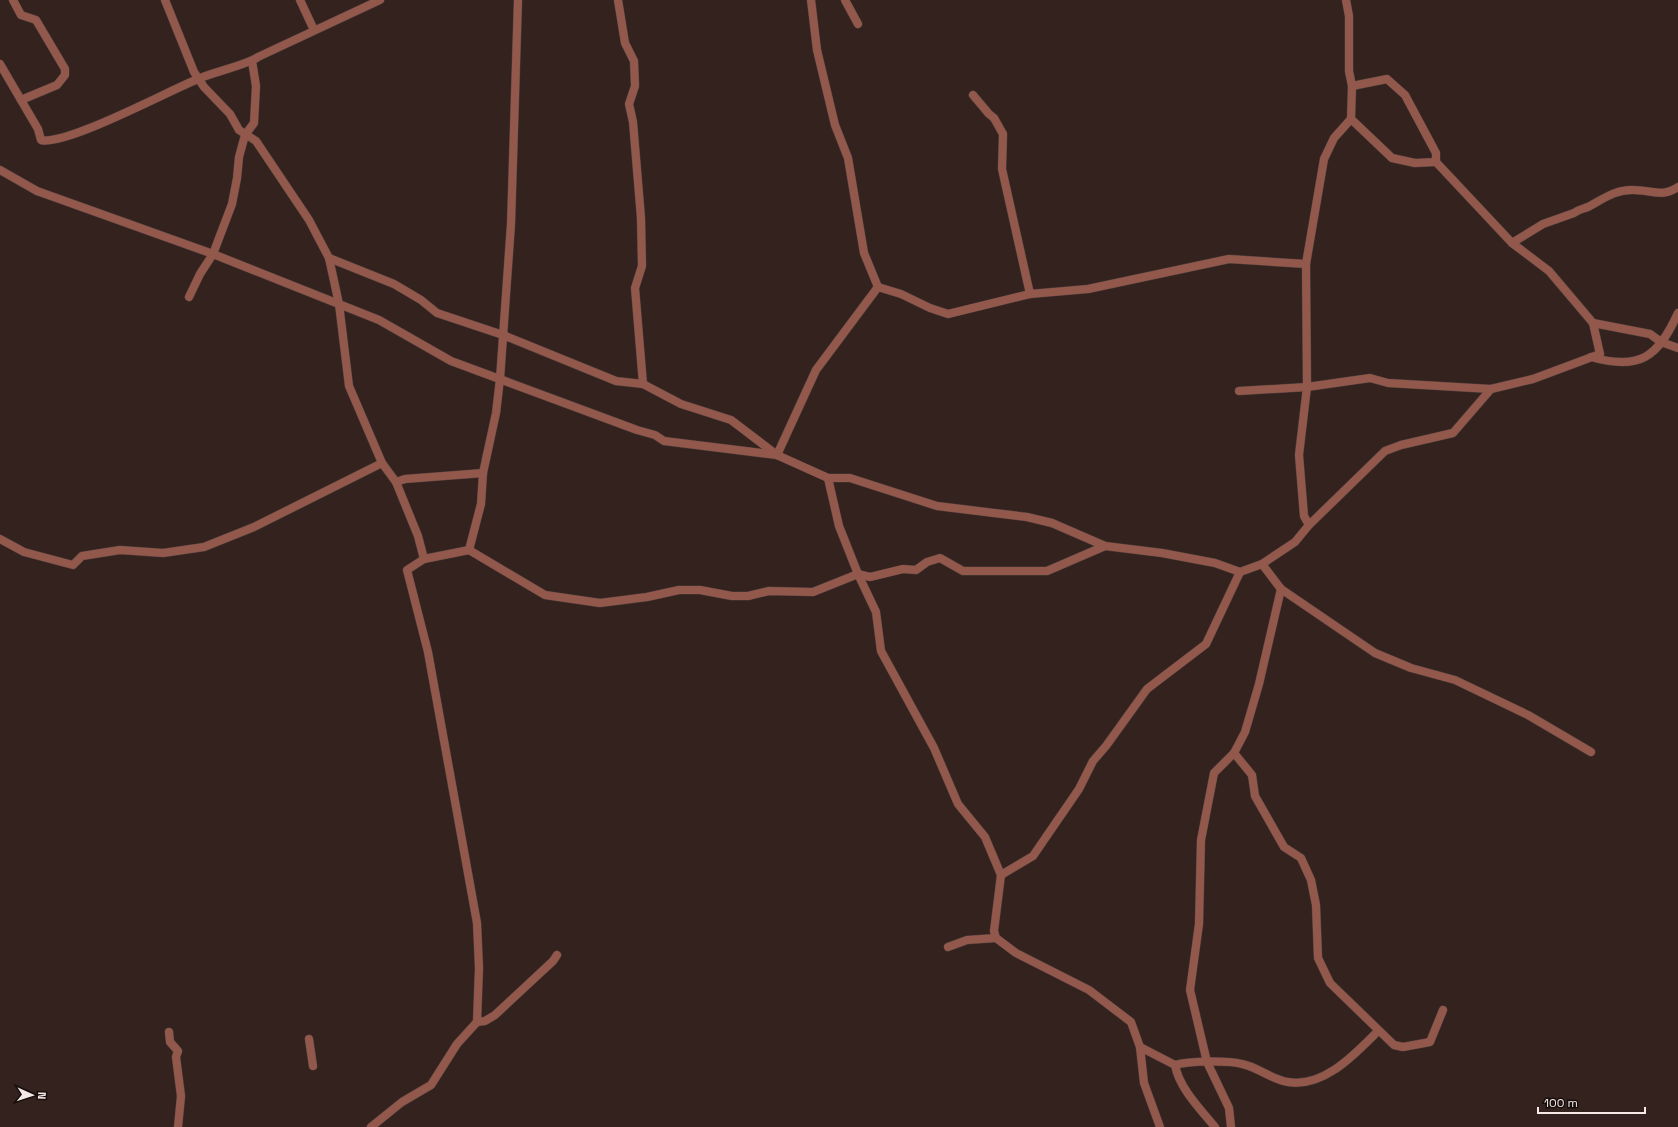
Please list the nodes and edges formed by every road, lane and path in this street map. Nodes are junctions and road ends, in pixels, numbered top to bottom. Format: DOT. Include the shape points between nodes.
graph roads {
  1 [pos="13,0"];
  2 [pos="165,0"];
  3 [pos="300,0"];
  4 [pos="380,0"];
  5 [pos="518,0"];
  6 [pos="618,0"];
  7 [pos="811,0"];
  8 [pos="845,0"];
  9 [pos="1346,0"];
  10 [pos="858,24"];
  11 [pos="314,30"];
  12 [pos="252,61"];
  13 [pos="0,64"];
  14 [pos="199,78"];
  15 [pos="1352,86"];
  16 [pos="973,95"];
  17 [pos="21,100"];
  18 [pos="1351,120"];
  19 [pos="245,135"];
  20 [pos="1436,162"];
  21 [pos="0,170"];
  22 [pos="1678,187"];
  23 [pos="1512,243"];
  24 [pos="213,254"];
  25 [pos="329,258"];
  26 [pos="1306,264"];
  27 [pos="878,287"];
  28 [pos="1030,294"];
  29 [pos="189,296"];
  30 [pos="339,304"];
  31 [pos="1678,313"];
  32 [pos="1593,323"];
  33 [pos="503,335"];
  34 [pos="1661,342"];
  35 [pos="1678,348"];
  36 [pos="1591,357"];
  37 [pos="500,379"];
  38 [pos="643,384"];
  39 [pos="1306,387"];
  40 [pos="1491,389"];
  41 [pos="1239,391"];
  42 [pos="777,455"];
  43 [pos="382,463"];
  44 [pos="483,473"];
  45 [pos="828,478"];
  46 [pos="396,482"];
  47 [pos="1309,526"];
  48 [pos="0,539"];
  49 [pos="1105,546"];
  50 [pos="469,550"];
  51 [pos="424,559"];
  52 [pos="1262,564"];
  53 [pos="1240,572"];
  54 [pos="858,574"];
  55 [pos="1281,589"];
  56 [pos="1591,752"];
  57 [pos="1234,753"];
  58 [pos="1001,875"];
  59 [pos="996,938"];
  60 [pos="948,947"];
  61 [pos="557,955"];
  62 [pos="1443,1010"];
  63 [pos="477,1022"];
  64 [pos="1378,1031"];
  65 [pos="168,1032"];
  66 [pos="309,1039"];
  67 [pos="1140,1047"];
  68 [pos="1207,1062"];
  69 [pos="313,1066"];
  70 [pos="1175,1066"];
  71 [pos="178,1127"];
  72 [pos="371,1127"];
  73 [pos="1160,1127"];
  74 [pos="1215,1127"];
  75 [pos="1231,1127"];
  1 -- 17 [label="street" via="21,15 36,20 65,69 65,75 57,85"];
  2 -- 14 [label="street" via="194,72"];
  3 -- 11 [label="street"];
  4 -- 11 [label="street"];
  5 -- 33 [label="street" via="511,224"];
  6 -- 38 [label="street" via="625,43 634,61 635,86 629,104 633,122 641,218 642,266 635,288"];
  7 -- 27 [label="street" via="817,50 835,125 848,158 864,253"];
  8 -- 10 [label="street"];
  9 -- 15 [label="street"];
  11 -- 12 [label="street"];
  12 -- 14 [label="street"];
  12 -- 19 [label="street" via="256,86 254,123"];
  13 -- 17 [label="street"];
  14 -- 17 [label="street" via="72,136 48,141 41,140 38,129"];
  14 -- 19 [label="street"];
  15 -- 18 [label="street"];
  15 -- 20 [label="street" via="1387,79 1405,94 1436,153"];
  16 -- 28 [label="street" via="994,118 1003,134 1002,169"];
  18 -- 20 [label="street" via="1392,158 1416,163"];
  18 -- 26 [label="street" via="1334,138 1324,159"];
  19 -- 24 [label="street" via="232,204"];
  19 -- 25 [label="street" via="256,141 261,148 309,220"];
  20 -- 23 [label="street"];
  21 -- 24 [label="street" via="37,191"];
  22 -- 23 [label="street" via="1663,194 1633,190 1614,192 1574,213 1543,224"];
  23 -- 32 [label="street" via="1550,270"];
  24 -- 29 [label="street"];
  24 -- 30 [label="street"];
  25 -- 30 [label="street"];
  25 -- 33 [label="street" via="394,284 437,313"];
  26 -- 28 [label="street" via="1229,260 1088,289"];
  26 -- 39 [label="street"];
  27 -- 28 [label="street" via="902,294 948,314"];
  27 -- 42 [label="street" via="816,370"];
  30 -- 37 [label="street" via="379,320 451,361"];
  30 -- 43 [label="street" via="350,386"];
  31 -- 34 [label="street"];
  32 -- 34 [label="street" via="1650,334"];
  32 -- 36 [label="street" via="1600,354"];
  33 -- 37 [label="street"];
  33 -- 38 [label="street" via="616,381"];
  34 -- 35 [label="street"];
  34 -- 36 [label="street" via="1656,350 1645,358 1626,362"];
  36 -- 40 [label="street" via="1532,380"];
  37 -- 42 [label="street" via="655,435 664,441"];
  37 -- 44 [label="street" via="496,413"];
  38 -- 42 [label="street" via="681,404 731,420"];
  39 -- 40 [label="street" via="1370,378 1388,383"];
  39 -- 41 [label="street"];
  39 -- 47 [label="street" via="1299,455 1304,516"];
  40 -- 47 [label="street" via="1453,433 1385,451"];
  42 -- 45 [label="street"];
  43 -- 46 [label="street"];
  43 -- 48 [label="street" via="254,527 204,547 163,553 120,550 82,556 73,565 24,552"];
  44 -- 46 [label="street" via="405,479"];
  44 -- 50 [label="street" via="481,504"];
  45 -- 49 [label="street" via="850,478 937,506 1026,517 1052,523"];
  45 -- 54 [label="street" via="839,526"];
  46 -- 51 [label="street" via="418,536"];
  47 -- 52 [label="street" via="1295,542"];
  49 -- 53 [label="street" via="1215,563"];
  49 -- 54 [label="street" via="1047,571 964,571 940,558 927,562 916,570 903,569 870,577"];
  50 -- 51 [label="street"];
  50 -- 54 [label="street" via="545,595 600,602 647,598 679,590 700,590 732,596 781,590 813,592"];
  51 -- 63 [label="street" via="407,570 428,652 477,923"];
  52 -- 53 [label="street"];
  52 -- 55 [label="street"];
  53 -- 58 [label="street" via="1206,644 1146,689 1093,762 1079,789 1033,856"];
  54 -- 58 [label="street" via="876,612 881,651 934,748 958,804 985,837"];
  55 -- 56 [label="street" via="1375,652 1411,668 1455,680 1528,715"];
  55 -- 57 [label="street" via="1257,691 1245,732"];
  57 -- 64 [label="street" via="1252,776 1255,796 1284,847 1301,858 1311,880 1316,905 1318,958 1330,983"];
  57 -- 68 [label="street" via="1214,773 1201,840 1199,924 1190,990"];
  58 -- 59 [label="street" via="994,931"];
  59 -- 60 [label="street" via="967,940"];
  59 -- 67 [label="street" via="1016,953 1089,990 1131,1022"];
  61 -- 63 [label="street" via="495,1015"];
  62 -- 64 [label="street" via="1430,1042 1403,1047 1394,1045"];
  63 -- 72 [label="street" via="457,1044 431,1085 402,1102"];
  64 -- 68 [label="street" via="1353,1056 1326,1075 1308,1081 1288,1082 1242,1063"];
  65 -- 71 [label="street" via="170,1042 178,1051 176,1057 181,1096"];
  66 -- 69 [label="street"];
  67 -- 70 [label="street"];
  67 -- 73 [label="street" via="1144,1083"];
  68 -- 70 [label="street" via="1181,1063"];
  68 -- 75 [label="street" via="1229,1108"];
  70 -- 74 [label="street" via="1176,1073 1189,1094"];
}
